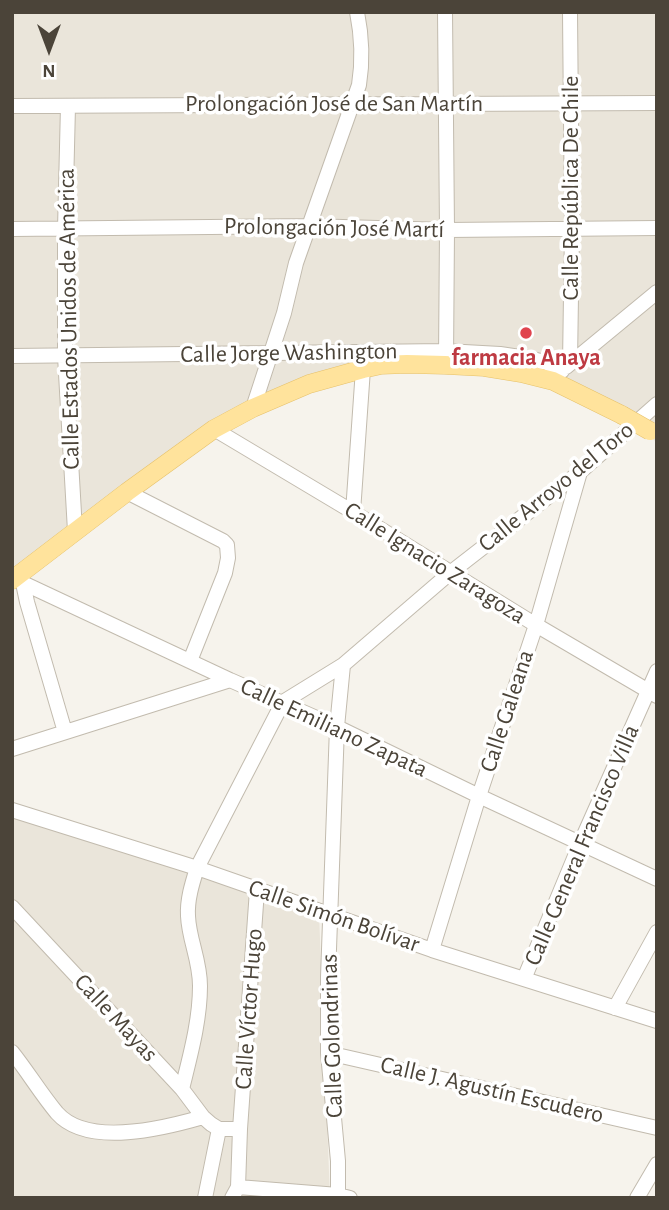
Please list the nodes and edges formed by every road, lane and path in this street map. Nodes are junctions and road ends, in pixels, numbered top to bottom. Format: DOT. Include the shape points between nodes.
graph roads {
  1 [pos="356,12"];
  2 [pos="446,12"];
  3 [pos="570,12"];
  4 [pos="446,103"];
  5 [pos="657,103"];
  6 [pos="352,104"];
  7 [pos="572,104"];
  8 [pos="12,106"];
  9 [pos="68,106"];
  10 [pos="308,226"];
  11 [pos="572,228"];
  12 [pos="657,228"];
  13 [pos="12,229"];
  14 [pos="65,229"];
  15 [pos="447,230"];
  16 [pos="657,292"];
  17 [pos="271,352"];
  18 [pos="12,356"];
  19 [pos="65,356"];
  20 [pos="446,358"];
  21 [pos="363,369"];
  22 [pos="562,372"];
  23 [pos="657,404"];
  24 [pos="253,408"];
  25 [pos="214,429"];
  26 [pos="654,433"];
  27 [pos="580,472"];
  28 [pos="127,492"];
  29 [pos="353,512"];
  30 [pos="75,531"];
  31 [pos="450,573"];
  32 [pos="16,579"];
  33 [pos="536,625"];
  34 [pos="190,661"];
  35 [pos="343,665"];
  36 [pos="657,671"];
  37 [pos="230,680"];
  38 [pos="652,694"];
  39 [pos="283,702"];
  40 [pos="337,727"];
  41 [pos="65,732"];
  42 [pos="12,748"];
  43 [pos="479,796"];
  44 [pos="12,810"];
  45 [pos="580,844"];
  46 [pos="197,868"];
  47 [pos="657,878"];
  48 [pos="257,890"];
  49 [pos="12,907"];
  50 [pos="329,915"];
  51 [pos="657,932"];
  52 [pos="432,950"];
  53 [pos="524,979"];
  54 [pos="615,1008"];
  55 [pos="657,1021"];
  56 [pos="328,1053"];
  57 [pos="15,1061"];
  58 [pos="182,1089"];
  59 [pos="203,1117"];
  60 [pos="657,1128"];
  61 [pos="219,1129"];
  62 [pos="240,1129"];
  63 [pos="657,1164"];
  64 [pos="235,1192"];
  65 [pos="342,1197"];
  66 [pos="205,1198"];
  67 [pos="637,1198"];
  1 -- 6 [label="street" via="363,65"];
  2 -- 4 [label="street"];
  3 -- 7 [label="street, Calle República De Chile"];
  4 -- 6 [label="street, Prolongación José de San Martín"];
  4 -- 7 [label="street, Prolongación José de San Martín"];
  4 -- 15 [label="street"];
  5 -- 7 [label="street, Prolongación José de San Martín"];
  6 -- 9 [label="street, Prolongación José de San Martín"];
  6 -- 10 [label="street"];
  7 -- 11 [label="street, Calle República De Chile"];
  8 -- 9 [label="street, Prolongación José de San Martín"];
  9 -- 14 [label="street, Calle Estados Unidos de América"];
  10 -- 14 [label="street, Prolongación José Martí"];
  10 -- 15 [label="street, Prolongación José Martí"];
  10 -- 17 [label="street"];
  11 -- 12 [label="street, Prolongación José Martí"];
  11 -- 15 [label="street, Prolongación José Martí"];
  11 -- 22 [label="street, Calle República De Chile"];
  13 -- 14 [label="street, Prolongación José Martí"];
  14 -- 19 [label="street, Calle Estados Unidos de América"];
  15 -- 20 [label="street"];
  16 -- 22 [label="street"];
  17 -- 19 [label="street, Calle Jorge Washington"];
  17 -- 20 [label="street, Calle Jorge Washington"];
  17 -- 24 [label="street"];
  18 -- 19 [label="street, Calle Jorge Washington"];
  19 -- 30 [label="street, Calle Estados Unidos de América"];
  20 -- 21 [label="main road"];
  20 -- 22 [label="main road" via="521,373"];
  21 -- 24 [label="main road" via="309,384"];
  21 -- 29 [label="street"];
  22 -- 26 [label="main road, bridge"];
  23 -- 27 [label="street, Calle Arroyo del Toro"];
  24 -- 25 [label="main road"];
  25 -- 28 [label="main road"];
  25 -- 29 [label="street, Calle Ignacio Zaragoza"];
  27 -- 31 [label="street, Calle Arroyo del Toro"];
  27 -- 33 [label="street, Calle Galeana"];
  28 -- 30 [label="main road"];
  28 -- 34 [label="street" via="227,545 225,573"];
  29 -- 31 [label="street, Calle Ignacio Zaragoza"];
  30 -- 32 [label="main road"];
  31 -- 33 [label="street, Calle Ignacio Zaragoza"];
  31 -- 35 [label="street, Calle Arroyo del Toro"];
  32 -- 34 [label="street, Calle Emiliano Zapata"];
  32 -- 41 [label="street"];
  33 -- 38 [label="street, Calle Ignacio Zaragoza"];
  33 -- 43 [label="street, Calle Galeana"];
  34 -- 37 [label="street, Calle Emiliano Zapata"];
  35 -- 39 [label="street, Calle Arroyo del Toro"];
  35 -- 40 [label="street, Calle Golondrinas"];
  36 -- 38 [label="street, Calle General Francisco Villa"];
  37 -- 39 [label="street, Calle Emiliano Zapata"];
  37 -- 41 [label="street"];
  38 -- 45 [label="street, Calle General Francisco Villa"];
  39 -- 40 [label="street, Calle Emiliano Zapata"];
  39 -- 46 [label="street"];
  40 -- 43 [label="street, Calle Emiliano Zapata"];
  40 -- 50 [label="street, Calle Golondrinas"];
  41 -- 42 [label="street"];
  43 -- 45 [label="street, Calle Emiliano Zapata"];
  43 -- 52 [label="street, Calle Galeana"];
  44 -- 46 [label="street, Calle Simón Bolívar"];
  45 -- 47 [label="street, Calle Emiliano Zapata"];
  45 -- 53 [label="street, Calle General Francisco Villa"];
  46 -- 48 [label="street, Calle Simón Bolívar"];
  46 -- 58 [label="street" via="188,916 200,971 199,1007"];
  48 -- 50 [label="street, Calle Simón Bolívar"];
  48 -- 62 [label="street, Calle Víctor Hugo"];
  49 -- 58 [label="street, Calle Mayas"];
  50 -- 52 [label="street, Calle Simón Bolívar"];
  50 -- 56 [label="street, Calle Golondrinas"];
  51 -- 54 [label="street"];
  52 -- 53 [label="street, Calle Simón Bolívar"];
  53 -- 54 [label="street, Calle Simón Bolívar"];
  54 -- 55 [label="street, Calle Simón Bolívar"];
  56 -- 60 [label="street, Calle J. Agustín Escudero"];
  56 -- 65 [label="street, Calle Golondrinas"];
  57 -- 59 [label="street" via="59,1116 81,1129 137,1132"];
  58 -- 59 [label="street, Calle Mayas"];
  59 -- 61 [label="street, Calle Mayas"];
  61 -- 62 [label="street"];
  61 -- 66 [label="street"];
  62 -- 64 [label="street, Calle Víctor Hugo"];
  63 -- 67 [label="street"];
  64 -- 65 [label="street"];
}
